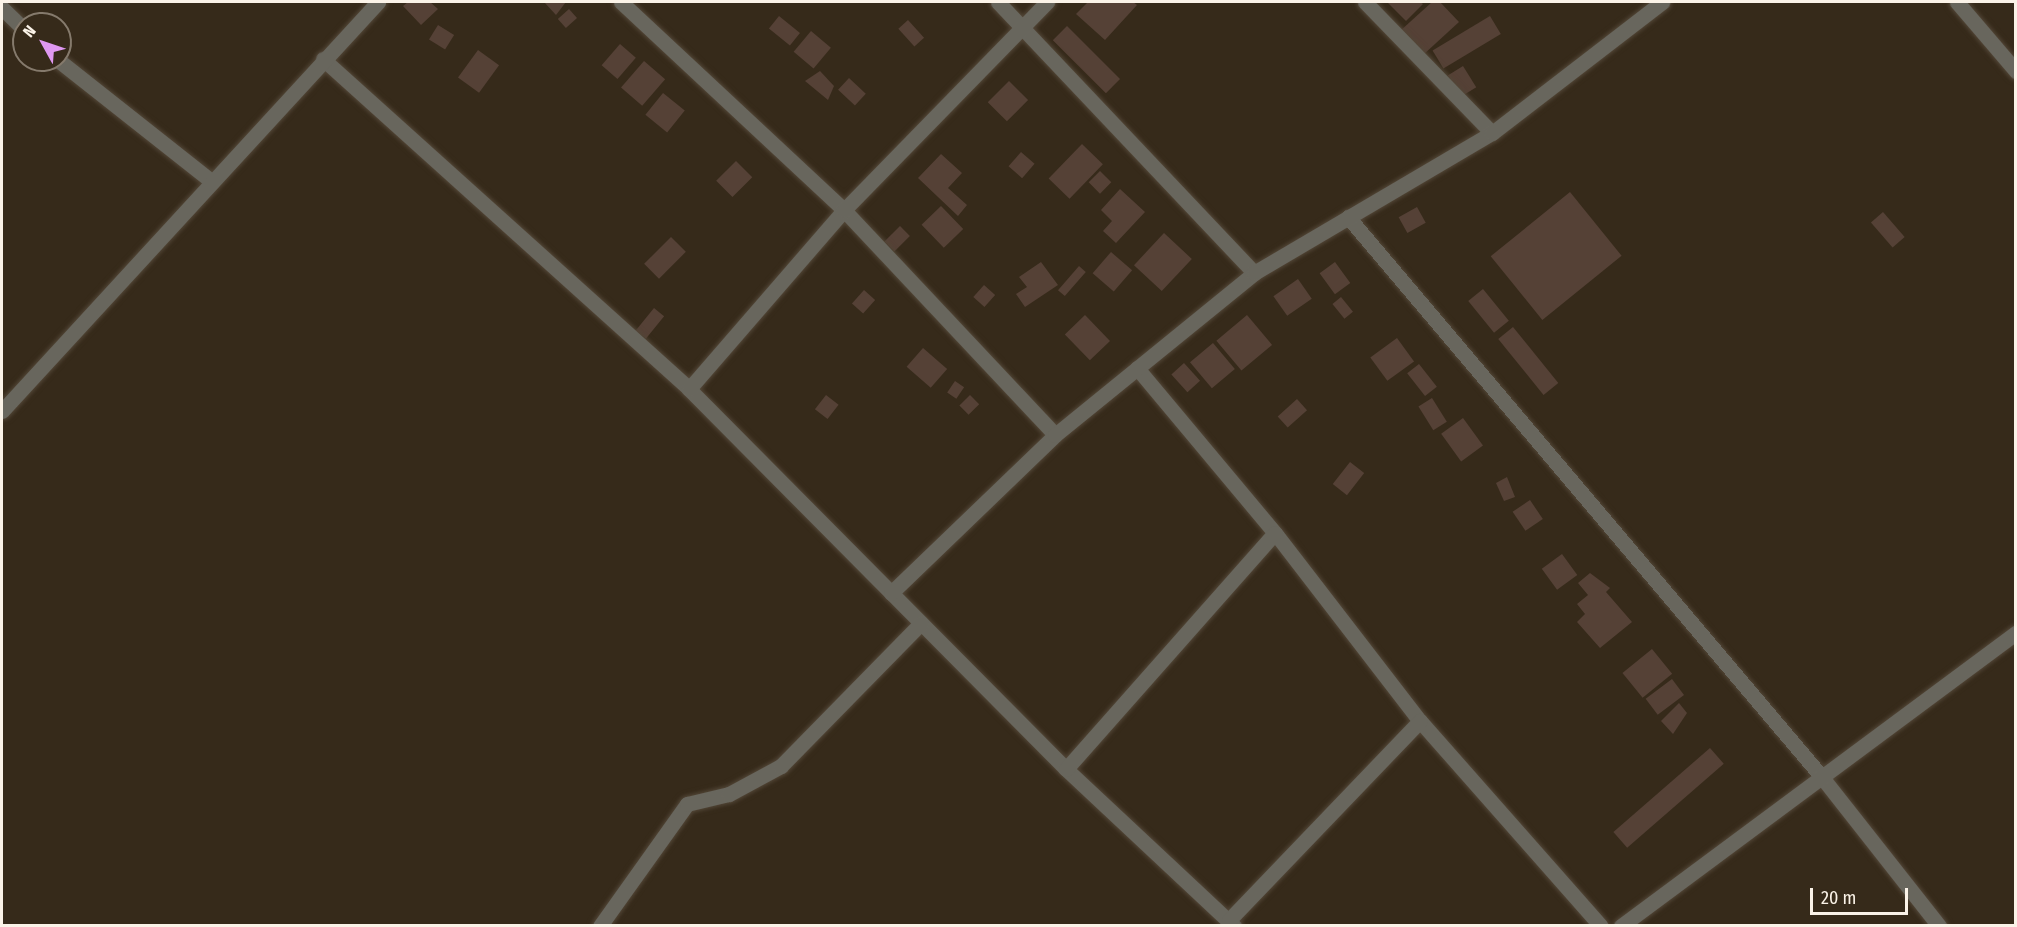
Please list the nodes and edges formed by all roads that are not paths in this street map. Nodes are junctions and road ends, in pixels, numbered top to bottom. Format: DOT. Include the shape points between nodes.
graph roads {
  1 [pos="378,2"];
  2 [pos="621,2"];
  3 [pos="998,2"];
  4 [pos="1047,2"];
  5 [pos="1365,2"];
  6 [pos="1661,2"];
  7 [pos="1957,2"];
  8 [pos="1022,24"];
  9 [pos="323,59"];
  10 [pos="72,71"];
  11 [pos="2016,71"];
  12 [pos="1492,133"];
  13 [pos="211,181"];
  14 [pos="844,210"];
  15 [pos="1348,217"];
  16 [pos="1254,273"];
  17 [pos="1137,368"];
  18 [pos="689,389"];
  19 [pos="5,401"];
  20 [pos="1055,435"];
  21 [pos="1275,533"];
  22 [pos="891,593"];
  23 [pos="921,623"];
  24 [pos="2016,633"];
  25 [pos="1420,721"];
  26 [pos="1066,769"];
  27 [pos="1821,777"];
  28 [pos="1232,923"];
  29 [pos="600,926"];
  30 [pos="1601,926"];
  31 [pos="1621,926"];
  32 [pos="1939,926"];
  1 -- 9 [label="street"];
  2 -- 14 [label="street"];
  3 -- 8 [label="street"];
  4 -- 8 [label="street"];
  5 -- 12 [label="street"];
  6 -- 12 [label="street"];
  7 -- 11 [label="street"];
  8 -- 14 [label="street"];
  8 -- 16 [label="street"];
  9 -- 13 [label="street"];
  9 -- 18 [label="street"];
  10 -- 13 [label="street"];
  12 -- 15 [label="street"];
  13 -- 19 [label="street"];
  14 -- 18 [label="street"];
  14 -- 20 [label="street"];
  15 -- 16 [label="street"];
  15 -- 27 [label="street"];
  16 -- 17 [label="street"];
  17 -- 20 [label="street"];
  17 -- 21 [label="street"];
  18 -- 22 [label="street"];
  20 -- 22 [label="street"];
  21 -- 25 [label="street"];
  21 -- 26 [label="street"];
  22 -- 23 [label="street"];
  23 -- 26 [label="street"];
  23 -- 29 [label="street" via="781,766 729,794 687,804"];
  24 -- 27 [label="street"];
  25 -- 28 [label="street"];
  25 -- 30 [label="street"];
  26 -- 28 [label="street"];
  27 -- 31 [label="street"];
  27 -- 32 [label="street"];
}
